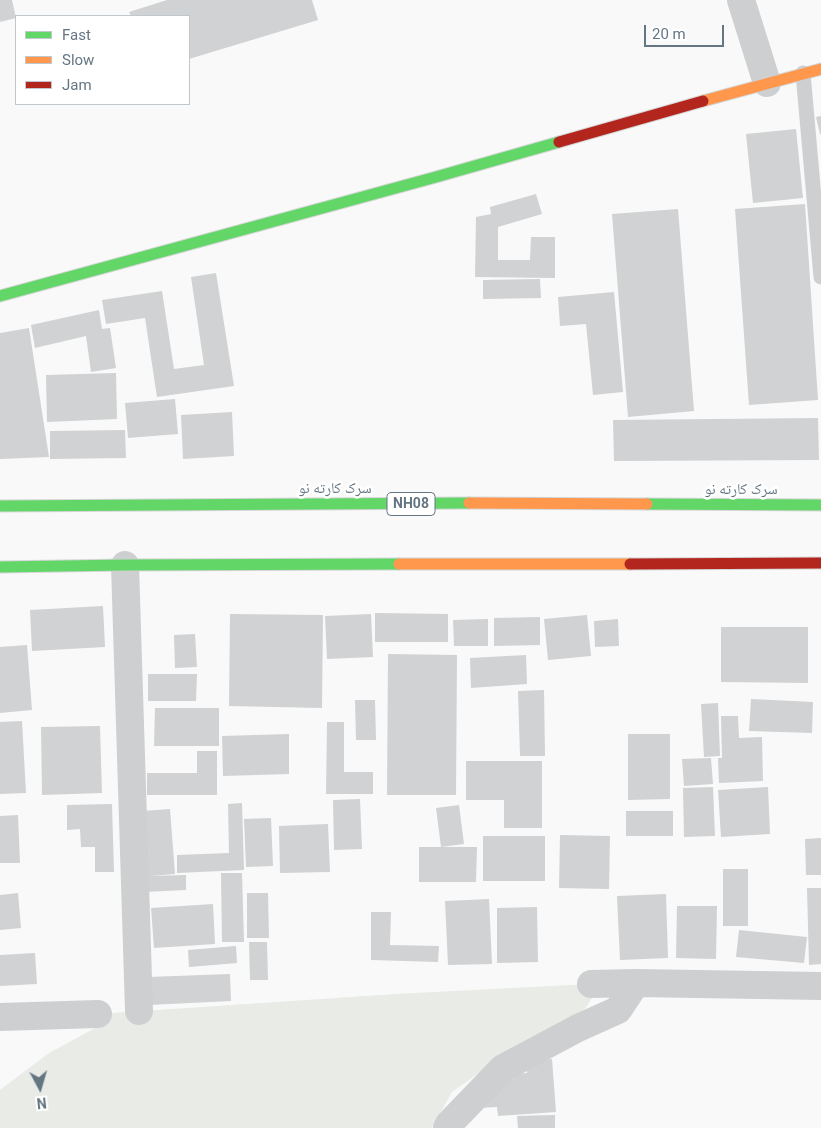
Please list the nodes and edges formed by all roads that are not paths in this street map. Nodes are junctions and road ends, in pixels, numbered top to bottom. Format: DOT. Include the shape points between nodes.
graph roads {
  1 [pos="742,0"];
  2 [pos="821,68"];
  3 [pos="803,73"];
  4 [pos="766,83"];
  5 [pos="821,277"];
  6 [pos="0,296"];
  7 [pos="821,505"];
  8 [pos="0,506"];
  9 [pos="821,563"];
  10 [pos="126,565"];
  11 [pos="0,567"];
  12 [pos="636,983"];
  13 [pos="591,984"];
  14 [pos="821,986"];
  15 [pos="139,1011"];
  16 [pos="98,1014"];
  17 [pos="0,1017"];
  18 [pos="447,1128"];
  1 -- 4 [label="street"];
  2 -- 3 [label="main road"];
  3 -- 4 [label="main road"];
  3 -- 5 [label="lane"];
  4 -- 6 [label="main road"];
  7 -- 8 [label="main road, سرک کارته نو / NH08"];
  9 -- 10 [label="main road"];
  10 -- 11 [label="main road"];
  10 -- 15 [label="street"];
  12 -- 13 [label="street"];
  12 -- 14 [label="street"];
  12 -- 18 [label="street" via="618,1010 503,1068"];
  16 -- 17 [label="street"];
}
